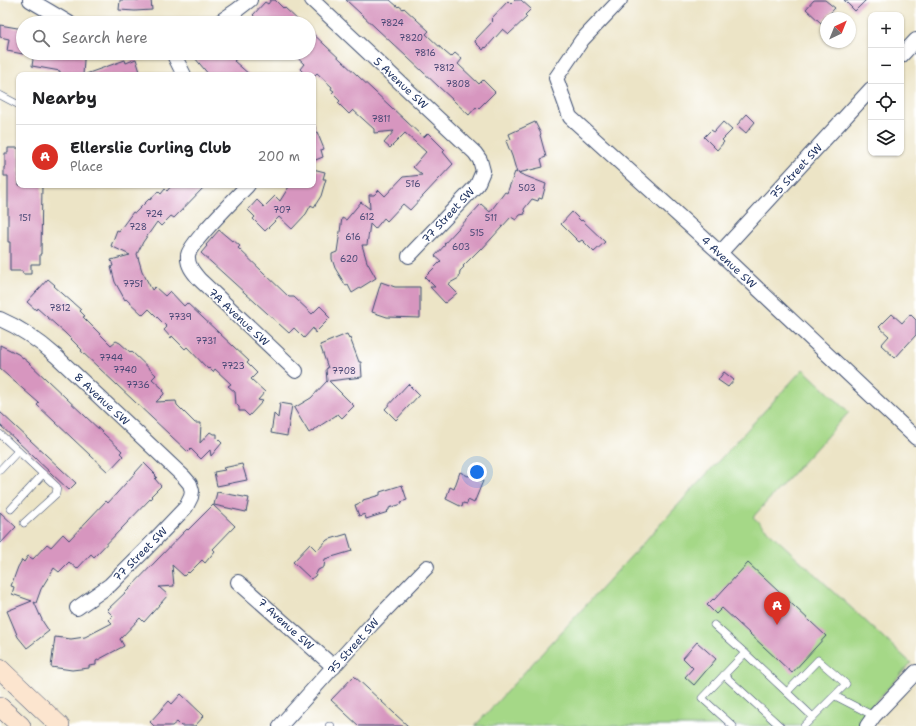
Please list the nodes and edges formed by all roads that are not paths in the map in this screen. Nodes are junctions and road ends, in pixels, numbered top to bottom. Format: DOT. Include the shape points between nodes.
graph roads {
  1 [pos="30,0"];
  2 [pos="250,0"];
  3 [pos="312,0"];
  4 [pos="620,0"];
  5 [pos="57,16"];
  6 [pos="228,16"];
  7 [pos="916,40"];
  8 [pos="904,53"];
  9 [pos="176,60"];
  10 [pos="182,72"];
  11 [pos="868,92"];
  12 [pos="0,95"];
  13 [pos="16,103"];
  14 [pos="484,171"];
  15 [pos="245,188"];
  16 [pos="720,253"];
  17 [pos="409,256"];
  18 [pos="0,319"];
  19 [pos="296,371"];
  20 [pos="0,434"];
  21 [pos="916,438"];
  22 [pos="18,451"];
  23 [pos="0,470"];
  24 [pos="43,474"];
  25 [pos="192,491"];
  26 [pos="11,509"];
  27 [pos="24,523"];
  28 [pos="427,567"];
  29 [pos="238,582"];
  30 [pos="77,608"];
  31 [pos="714,625"];
  32 [pos="745,653"];
  33 [pos="334,667"];
  34 [pos="0,669"];
  35 [pos="916,672"];
  36 [pos="724,675"];
  37 [pos="787,692"];
  38 [pos="835,696"];
  39 [pos="0,707"];
  40 [pos="813,717"];
  41 [pos="870,721"];
  42 [pos="21,726"];
  43 [pos="60,726"];
  44 [pos="280,726"];
  45 [pos="733,726"];
  46 [pos="780,726"];
  47 [pos="804,726"];
  1 -- 5 [label="street"];
  2 -- 6 [label="street"];
  3 -- 14 [label="street, 5 Avenue SW" via="476,153"];
  4 -- 16 [label="street, 4 Avenue SW" via="582,40 556,78 570,117"];
  7 -- 8 [label="street"];
  9 -- 10 [label="street"];
  11 -- 16 [label="street, 75 Street SW"];
  12 -- 13 [label="lane"];
  14 -- 17 [label="street, 77 Street SW" via="477,185"];
  15 -- 19 [label="street, 7A Avenue SW" via="195,242 188,254 188,260 199,279"];
  16 -- 21 [label="street, 4 Avenue SW"];
  18 -- 25 [label="street, 8 Avenue SW" via="23,330 56,356 184,477"];
  20 -- 22 [label="lane"];
  22 -- 23 [label="lane"];
  22 -- 24 [label="lane"];
  24 -- 26 [label="lane"];
  24 -- 27 [label="lane" via="57,487 56,494"];
  25 -- 30 [label="street, 77 Street SW" via="186,507 143,552 110,585"];
  28 -- 33 [label="street, 75 Street SW"];
  29 -- 33 [label="street, 7 Avenue SW"];
  31 -- 32 [label="lane"];
  32 -- 36 [label="lane"];
  32 -- 37 [label="lane"];
  33 -- 44 [label="street, 75 Street SW"];
  34 -- 43 [label="main road"];
  35 -- 41 [label="street"];
  36 -- 45 [label="lane" via="702,698"];
  36 -- 46 [label="lane"];
  37 -- 38 [label="lane" via="818,660 846,684"];
  37 -- 40 [label="lane"];
  38 -- 40 [label="lane"];
  38 -- 41 [label="lane"];
  39 -- 42 [label="main road"];
  40 -- 47 [label="lane"];
}
